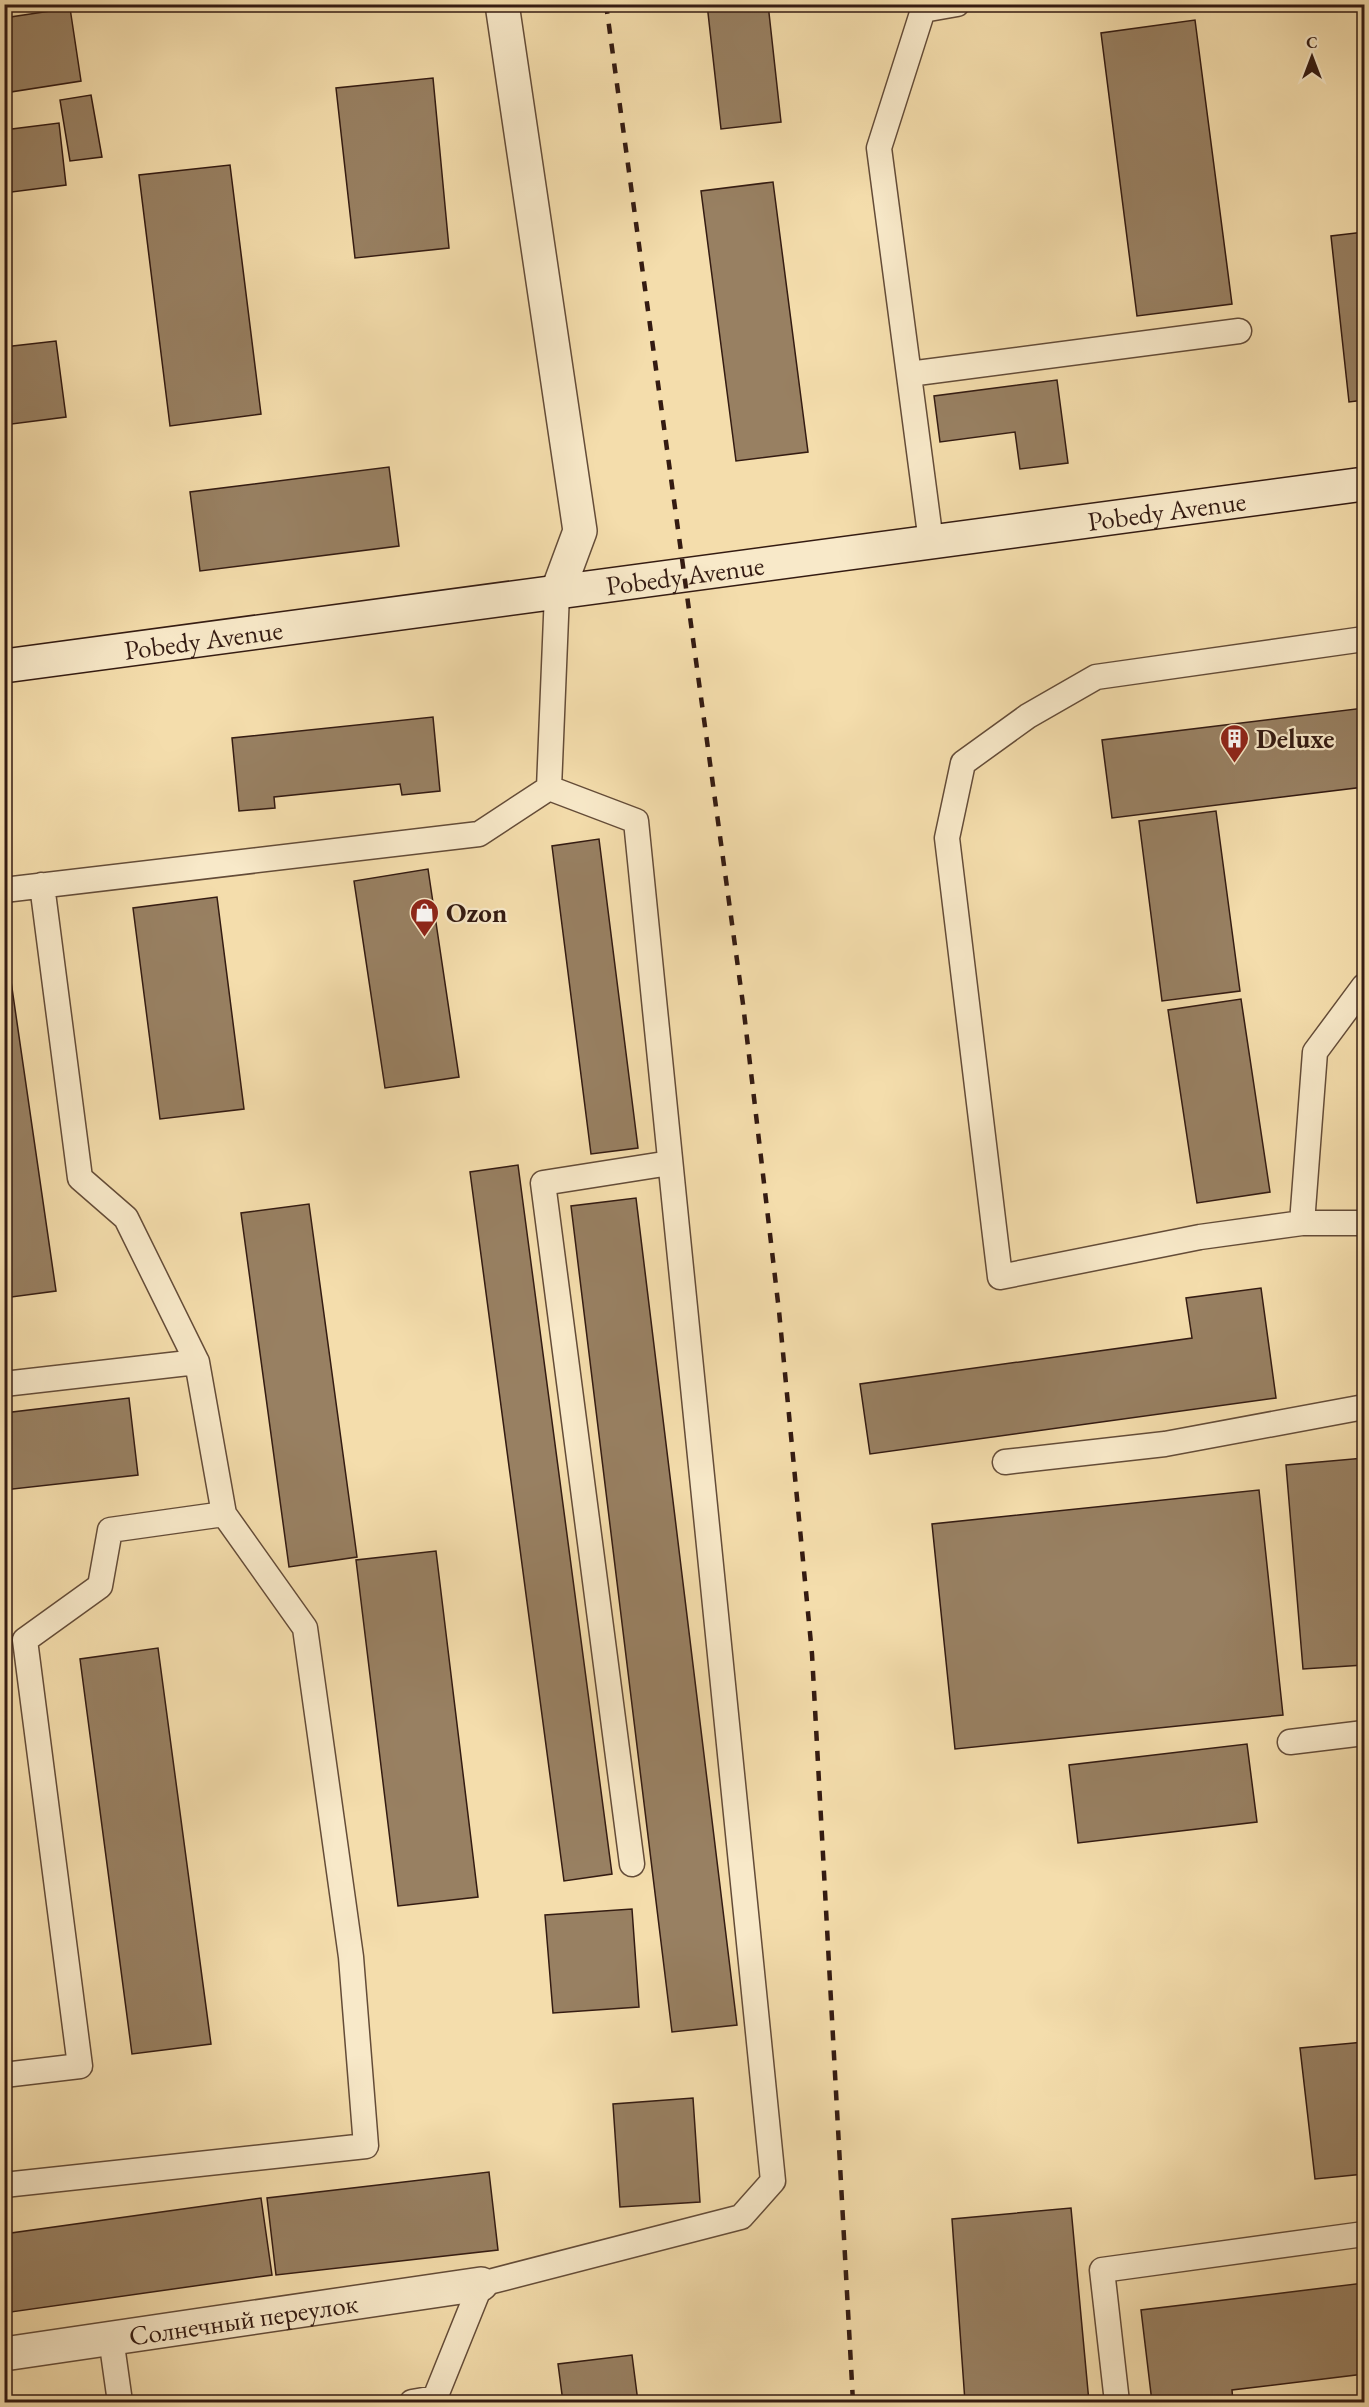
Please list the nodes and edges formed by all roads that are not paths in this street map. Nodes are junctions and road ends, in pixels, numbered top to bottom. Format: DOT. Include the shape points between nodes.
graph roads {
  1 [pos="502,4"];
  2 [pos="957,4"];
  3 [pos="1239,331"];
  4 [pos="909,374"];
  5 [pos="1365,483"];
  6 [pos="931,542"];
  7 [pos="557,593"];
  8 [pos="1365,639"];
  9 [pos="4,666"];
  10 [pos="549,788"];
  11 [pos="42,885"];
  12 [pos="4,890"];
  13 [pos="1365,986"];
  14 [pos="670,1163"];
  15 [pos="1302,1223"];
  16 [pos="1365,1223"];
  17 [pos="197,1362"];
  18 [pos="4,1384"];
  19 [pos="1365,1407"];
  20 [pos="1005,1462"];
  21 [pos="224,1514"];
  22 [pos="15,1644"];
  23 [pos="1365,1732"];
  24 [pos="1290,1742"];
  25 [pos="633,1863"];
  26 [pos="4,2074"];
  27 [pos="4,2185"];
  28 [pos="1365,2234"];
  29 [pos="481,2283"];
  30 [pos="111,2338"];
  31 [pos="4,2354"];
  32 [pos="120,2403"];
  33 [pos="412,2403"];
  34 [pos="1117,2403"];
  1 -- 7 [label="main road" via="580,531"];
  2 -- 4 [label="lane" via="923,10 879,148"];
  3 -- 4 [label="lane"];
  4 -- 6 [label="lane"];
  5 -- 6 [label="main road, Pobedy Avenue"];
  6 -- 7 [label="main road, Pobedy Avenue"];
  7 -- 9 [label="main road, Pobedy Avenue"];
  7 -- 10 [label="lane"];
  8 -- 15 [label="lane" via="1096,677 1028,716 963,763 947,838 1000,1277 1200,1237"];
  10 -- 11 [label="lane" via="479,834"];
  10 -- 14 [label="lane" via="636,821"];
  11 -- 12 [label="lane"];
  11 -- 17 [label="lane" via="80,1178 126,1218"];
  13 -- 15 [label="lane" via="1315,1052"];
  14 -- 25 [label="lane" via="543,1183"];
  14 -- 29 [label="lane" via="773,2181 741,2217"];
  15 -- 16 [label="lane"];
  17 -- 18 [label="lane"];
  17 -- 21 [label="lane"];
  19 -- 20 [label="lane" via="1165,1444"];
  21 -- 22 [label="lane" via="110,1530 100,1586"];
  21 -- 27 [label="lane" via="305,1628 351,1957 366,2146"];
  22 -- 26 [label="lane" via="80,2066"];
  23 -- 24 [label="lane"];
  28 -- 34 [label="lane" via="1102,2270"];
  29 -- 30 [label="main road, Солнечный переулок"];
  29 -- 33 [label="lane" via="435,2398"];
  30 -- 31 [label="main road, Солнечный переулок"];
  30 -- 32 [label="lane"];
}
